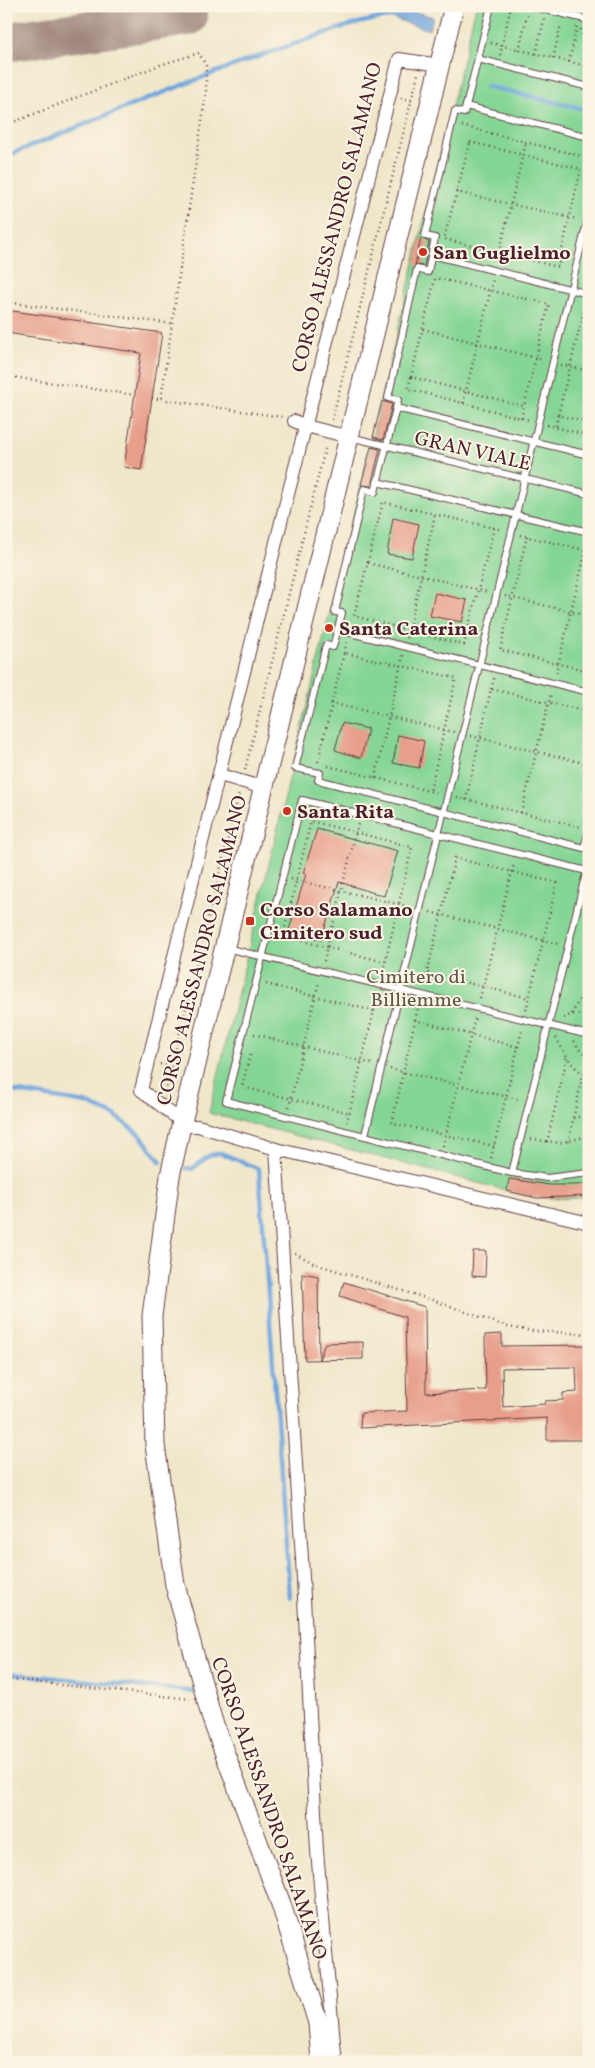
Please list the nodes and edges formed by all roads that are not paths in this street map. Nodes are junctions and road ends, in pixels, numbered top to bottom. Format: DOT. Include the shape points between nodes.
graph roads {
  1 [pos="454,6"];
  2 [pos="490,6"];
  3 [pos="530,6"];
  4 [pos="589,20"];
  5 [pos="478,59"];
  6 [pos="440,65"];
  7 [pos="588,86"];
  8 [pos="466,106"];
  9 [pos="589,136"];
  10 [pos="588,218"];
  11 [pos="432,255"];
  12 [pos="571,290"];
  13 [pos="589,294"];
  14 [pos="396,408"];
  15 [pos="300,423"];
  16 [pos="349,437"];
  17 [pos="534,443"];
  18 [pos="386,446"];
  19 [pos="589,455"];
  20 [pos="525,479"];
  21 [pos="377,482"];
  22 [pos="589,494"];
  23 [pos="516,516"];
  24 [pos="589,532"];
  25 [pos="338,630"];
  26 [pos="480,665"];
  27 [pos="589,692"];
  28 [pos="220,775"];
  29 [pos="264,788"];
  30 [pos="444,814"];
  31 [pos="586,829"];
  32 [pos="439,834"];
  33 [pos="586,886"];
  34 [pos="225,948"];
  35 [pos="262,956"];
  36 [pos="400,989"];
  37 [pos="549,1026"];
  38 [pos="589,1035"];
  39 [pos="182,1124"];
  40 [pos="365,1135"];
  41 [pos="276,1149"];
  42 [pos="512,1173"];
  43 [pos="589,1173"];
  44 [pos="589,1223"];
  45 [pos="321,2062"];
  46 [pos="333,2062"];
  1 -- 6 [label="street, CORSO ALESSANDRO SALAMANO"];
  2 -- 5 [label="lane"];
  3 -- 4 [label="lane"];
  5 -- 7 [label="lane"];
  5 -- 8 [label="lane"];
  6 -- 15 [label="street, CORSO ALESSANDRO SALAMANO" via="399,59"];
  6 -- 16 [label="street, CORSO ALESSANDRO SALAMANO"];
  8 -- 9 [label="lane"];
  8 -- 11 [label="lane" via="464,113 454,111 425,236 436,238"];
  10 -- 12 [label="lane"];
  11 -- 12 [label="lane"];
  11 -- 14 [label="lane" via="428,272 417,270 406,316 388,398 398,400"];
  12 -- 13 [label="lane"];
  12 -- 17 [label="lane"];
  14 -- 17 [label="lane"];
  14 -- 18 [label="lane"];
  15 -- 16 [label="street"];
  15 -- 28 [label="street, CORSO ALESSANDRO SALAMANO"];
  16 -- 18 [label="lane, GRAN VIALE"];
  16 -- 29 [label="street, CORSO ALESSANDRO SALAMANO"];
  17 -- 19 [label="lane"];
  17 -- 20 [label="lane"];
  18 -- 20 [label="lane, GRAN VIALE"];
  18 -- 21 [label="lane"];
  20 -- 22 [label="lane, GRAN VIALE"];
  20 -- 23 [label="lane"];
  21 -- 23 [label="lane"];
  21 -- 25 [label="lane" via="375,492 364,489 335,612 342,613"];
  23 -- 24 [label="lane"];
  23 -- 26 [label="lane"];
  25 -- 26 [label="lane"];
  25 -- 30 [label="lane" via="333,647 326,645 295,768 320,773 318,780"];
  26 -- 27 [label="lane"];
  26 -- 30 [label="lane"];
  28 -- 29 [label="street, CORSO ALESSANDRO SALAMANO"];
  28 -- 39 [label="street, CORSO ALESSANDRO SALAMANO" via="142,1090"];
  29 -- 34 [label="street, CORSO ALESSANDRO SALAMANO"];
  30 -- 31 [label="lane" via="584,848"];
  30 -- 32 [label="lane"];
  32 -- 33 [label="lane" via="587,872"];
  32 -- 35 [label="lane" via="302,800"];
  32 -- 36 [label="lane"];
  33 -- 37 [label="lane"];
  34 -- 35 [label="lane"];
  34 -- 39 [label="street, CORSO ALESSANDRO SALAMANO"];
  35 -- 36 [label="lane"];
  35 -- 40 [label="lane" via="226,1101"];
  36 -- 37 [label="lane"];
  36 -- 40 [label="lane"];
  37 -- 38 [label="lane"];
  37 -- 42 [label="lane"];
  39 -- 41 [label="street"];
  39 -- 45 [label="street, CORSO ALESSANDRO SALAMANO" via="170,1176 152,1316 155,1445 174,1585 212,1719 281,1904 318,2023"];
  40 -- 42 [label="lane"];
  41 -- 44 [label="street"];
  41 -- 46 [label="street" via="317,1851 335,2054"];
  42 -- 43 [label="lane" via="547,1178"];
}
